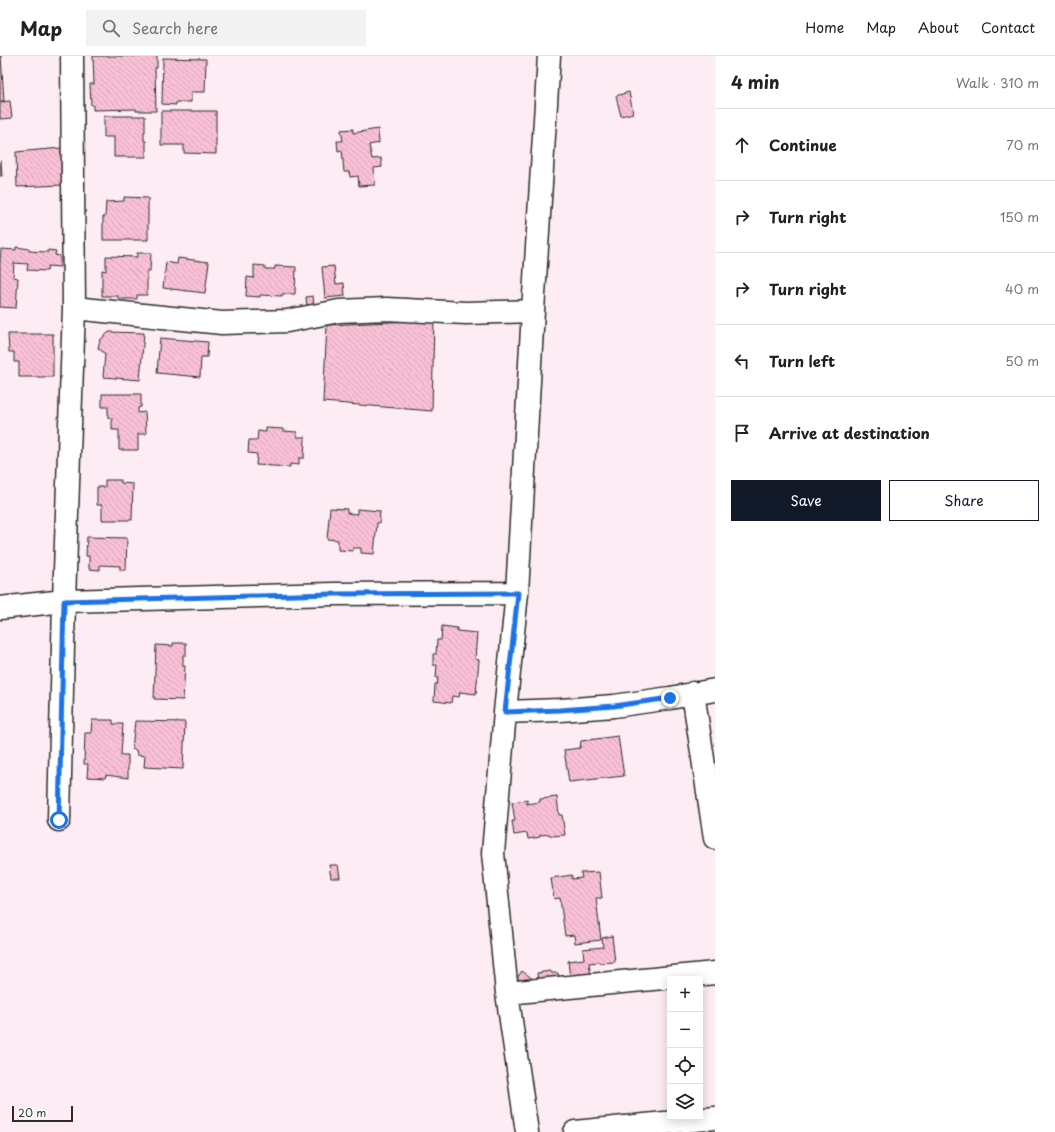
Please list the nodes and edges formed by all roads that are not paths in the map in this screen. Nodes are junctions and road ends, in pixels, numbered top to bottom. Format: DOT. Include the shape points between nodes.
graph roads {
  1 [pos="72,56"];
  2 [pos="549,56"];
  3 [pos="74,308"];
  4 [pos="533,311"];
  5 [pos="518,593"];
  6 [pos="64,601"];
  7 [pos="0,608"];
  8 [pos="715,690"];
  9 [pos="693,693"];
  10 [pos="505,712"];
  11 [pos="59,820"];
  12 [pos="715,838"];
  13 [pos="715,973"];
  14 [pos="508,993"];
  15 [pos="715,1118"];
  16 [pos="527,1132"];
  17 [pos="576,1132"];
  1 -- 3 [label="street"];
  2 -- 4 [label="street"];
  3 -- 4 [label="street" via="222,323 287,321 338,311 386,309"];
  3 -- 6 [label="street"];
  4 -- 5 [label="street"];
  5 -- 6 [label="street" via="333,594"];
  5 -- 10 [label="street"];
  6 -- 7 [label="street"];
  6 -- 11 [label="street"];
  8 -- 9 [label="street"];
  9 -- 10 [label="street" via="614,706"];
  9 -- 12 [label="street"];
  10 -- 14 [label="street" via="493,853"];
  13 -- 14 [label="street"];
  14 -- 16 [label="street"];
  15 -- 17 [label="street"];
}
